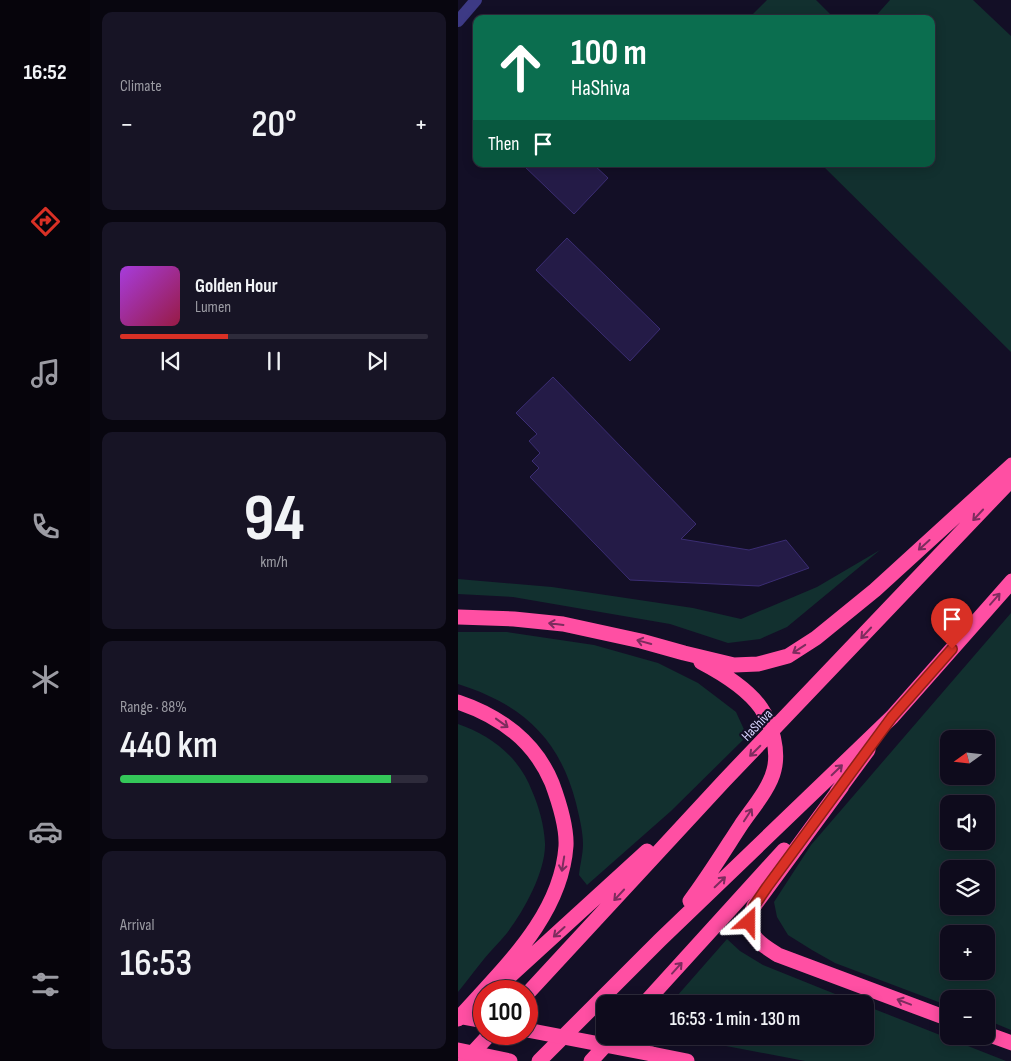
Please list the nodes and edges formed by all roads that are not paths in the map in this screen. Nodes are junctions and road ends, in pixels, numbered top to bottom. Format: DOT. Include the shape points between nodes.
graph roads {
  1 [pos="476,0"];
  2 [pos="460,16"];
  3 [pos="1012,465"];
  4 [pos="1012,479"];
  5 [pos="1012,581"];
  6 [pos="458,617"];
  7 [pos="684,653"];
  8 [pos="458,702"];
  9 [pos="892,717"];
  10 [pos="772,733"];
  11 [pos="724,782"];
  12 [pos="842,786"];
  13 [pos="660,940"];
  14 [pos="505,980"];
  15 [pos="538,982"];
  16 [pos="652,995"];
  17 [pos="473,1009"];
  18 [pos="940,1016"];
  19 [pos="458,1018"];
  20 [pos="473,1020"];
  21 [pos="458,1023"];
  22 [pos="538,1032"];
  23 [pos="995,1037"];
  24 [pos="1012,1043"];
  25 [pos="480,1045"];
  26 [pos="606,1045"];
  27 [pos="458,1050"];
  28 [pos="465,1061"];
  29 [pos="510,1061"];
  30 [pos="539,1061"];
  31 [pos="592,1061"];
  32 [pos="687,1061"];
  1 -- 2 [label="street"];
  3 -- 7 [label="highway, one-way" via="874,590 816,638 788,656 758,664 734,665"];
  4 -- 10 [label="highway, HaShiva, one-way"];
  9 -- 5 [label="highway, one-way"];
  7 -- 6 [label="highway, one-way" via="563,624 514,618"];
  7 -- 10 [label="highway" via="716,670 746,692 761,708"];
  8 -- 19 [label="highway, one-way" via="492,716 525,741 538,756 556,794 566,844 562,870 542,917 524,946"];
  9 -- 12 [label="highway"];
  13 -- 9 [label="highway, one-way"];
  10 -- 11 [label="highway, HaShiva, one-way"];
  13 -- 10 [label="highway, one-way" via="704,883 764,790 774,771 776,753"];
  11 -- 14 [label="highway, one-way"];
  11 -- 15 [label="highway, HaShiva, one-way"];
  16 -- 12 [label="highway, one-way"];
  18 -- 12 [label="highway, one-way" via="778,955 753,935 749,922 754,906"];
  13 -- 30 [label="highway"];
  17 -- 21 [label="highway"];
  19 -- 20 [label="highway, bridge"];
  22 -- 32 [label="highway, bridge"];
  23 -- 24 [label="highway"];
  25 -- 28 [label="highway"];
  26 -- 31 [label="highway"];
  27 -- 29 [label="highway, bridge"];
}
